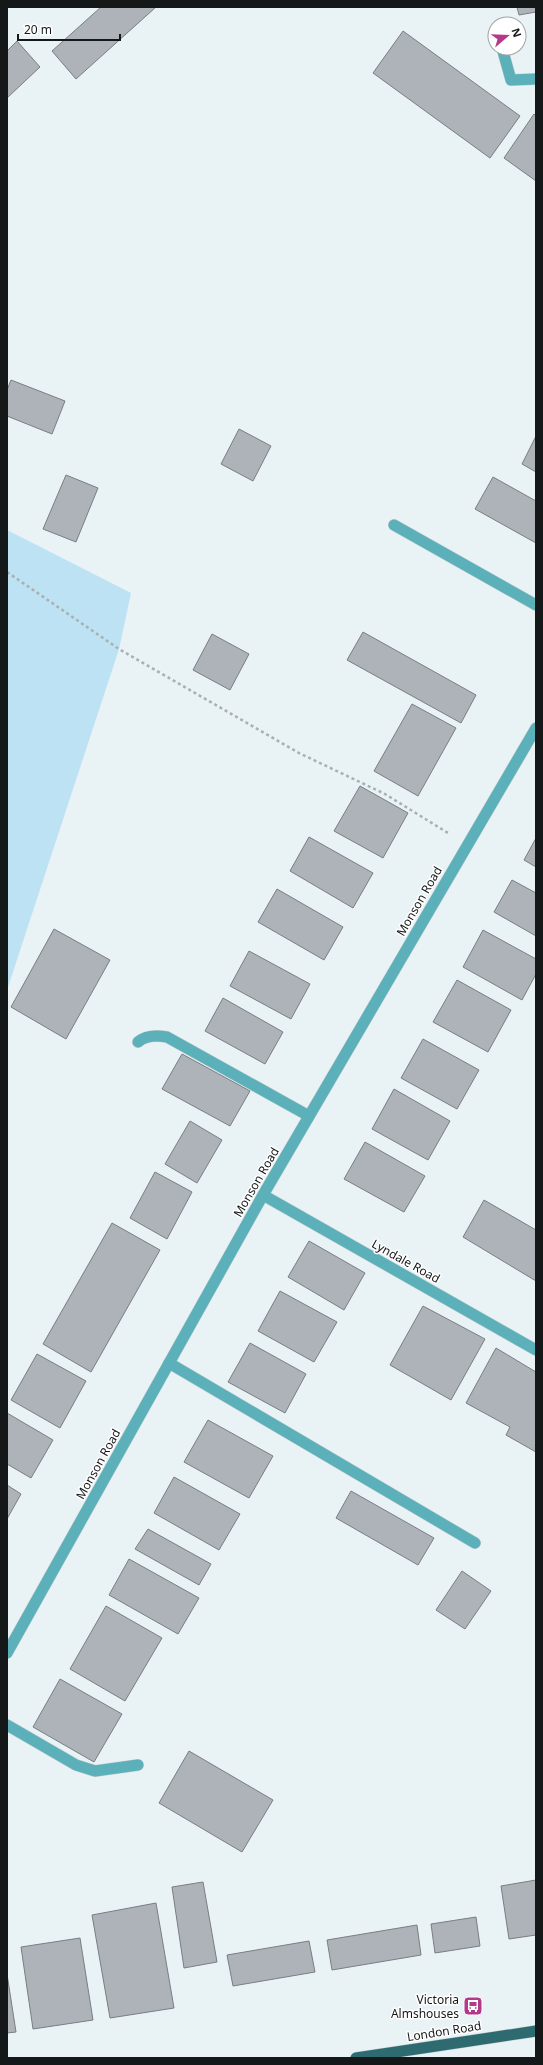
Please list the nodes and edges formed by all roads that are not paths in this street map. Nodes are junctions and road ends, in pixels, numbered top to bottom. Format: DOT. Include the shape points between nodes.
graph roads {
  1 [pos="504,56"];
  2 [pos="536,79"];
  3 [pos="394,525"];
  4 [pos="536,605"];
  5 [pos="536,728"];
  6 [pos="138,1042"];
  7 [pos="310,1116"];
  8 [pos="263,1195"];
  9 [pos="536,1350"];
  10 [pos="169,1363"];
  11 [pos="475,1543"];
  12 [pos="7,1653"];
  13 [pos="7,1725"];
  14 [pos="138,1765"];
  15 [pos="536,2030"];
  16 [pos="356,2058"];
  1 -- 2 [label="street" via="511,80"];
  3 -- 4 [label="street"];
  5 -- 7 [label="street, Monson Road"];
  6 -- 7 [label="street" via="144,1037 167,1037"];
  7 -- 8 [label="street, Monson Road"];
  8 -- 9 [label="street, Lyndale Road"];
  8 -- 10 [label="street, Monson Road"];
  10 -- 11 [label="street"];
  10 -- 12 [label="street, Monson Road"];
  13 -- 14 [label="street" via="82,1767 95,1771"];
  15 -- 16 [label="main road, London Road"];
}
